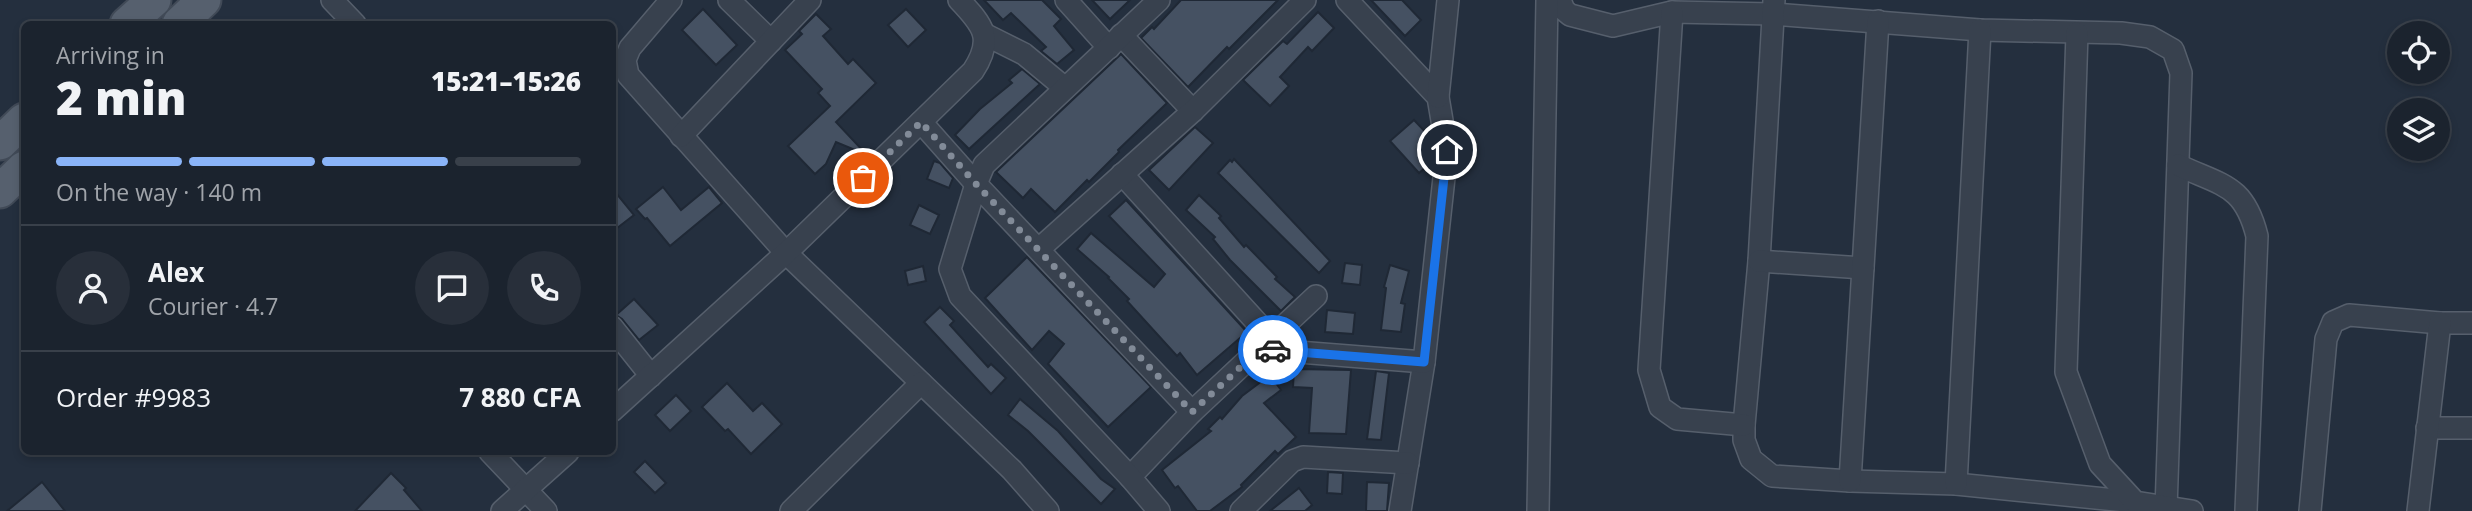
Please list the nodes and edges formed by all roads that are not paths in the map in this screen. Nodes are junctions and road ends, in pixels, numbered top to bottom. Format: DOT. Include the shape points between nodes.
graph roads {
  1 [pos="153,0"];
  2 [pos="204,0"];
  3 [pos="332,0"];
  4 [pos="671,0"];
  5 [pos="729,0"];
  6 [pos="810,0"];
  7 [pos="959,0"];
  8 [pos="1066,0"];
  9 [pos="1159,0"];
  10 [pos="1305,0"];
  11 [pos="1347,0"];
  12 [pos="1448,0"];
  13 [pos="1547,0"];
  14 [pos="1560,0"];
  15 [pos="1774,7"];
  16 [pos="1672,12"];
  17 [pos="130,21"];
  18 [pos="182,21"];
  19 [pos="352,21"];
  20 [pos="1878,22"];
  21 [pos="1980,30"];
  22 [pos="2077,33"];
  23 [pos="984,34"];
  24 [pos="771,41"];
  25 [pos="1115,42"];
  26 [pos="619,66"];
  27 [pos="1065,88"];
  28 [pos="1438,97"];
  29 [pos="1193,111"];
  30 [pos="921,122"];
  31 [pos="681,136"];
  32 [pos="2178,166"];
  33 [pos="21,171"];
  34 [pos="1122,174"];
  35 [pos="976,184"];
  36 [pos="0,191"];
  37 [pos="1039,249"];
  38 [pos="786,253"];
  39 [pos="1759,261"];
  40 [pos="1863,268"];
  41 [pos="1316,296"];
  42 [pos="2440,323"];
  43 [pos="2472,323"];
  44 [pos="616,332"];
  45 [pos="1266,344"];
  46 [pos="1424,362"];
  47 [pos="651,376"];
  48 [pos="921,383"];
  49 [pos="616,407"];
  50 [pos="1192,412"];
  51 [pos="1744,425"];
  52 [pos="2427,428"];
  53 [pos="2472,428"];
  54 [pos="493,455"];
  55 [pos="565,455"];
  56 [pos="1408,463"];
  57 [pos="1130,478"];
  58 [pos="1850,481"];
  59 [pos="1956,484"];
  60 [pos="526,490"];
  61 [pos="2135,502"];
  62 [pos="2166,509"];
  63 [pos="502,511"];
  64 [pos="546,511"];
  65 [pos="791,511"];
  66 [pos="1048,511"];
  67 [pos="1158,511"];
  68 [pos="1241,511"];
  69 [pos="1400,511"];
  70 [pos="1538,511"];
  71 [pos="2192,511"];
  72 [pos="2246,511"];
  73 [pos="2310,511"];
  74 [pos="2418,511"];
  1 -- 17 [label="main road"];
  2 -- 18 [label="main road"];
  3 -- 19 [label="street"];
  4 -- 26 [label="street"];
  5 -- 24 [label="street"];
  6 -- 24 [label="street"];
  7 -- 23 [label="street"];
  8 -- 25 [label="street"];
  9 -- 25 [label="street"];
  10 -- 29 [label="street"];
  11 -- 28 [label="street"];
  12 -- 28 [label="street"];
  13 -- 70 [label="street"];
  14 -- 16 [label="street" via="1570,15 1613,26"];
  15 -- 16 [label="street"];
  15 -- 20 [label="street"];
  15 -- 39 [label="street"];
  16 -- 51 [label="street" via="1649,370 1660,407 1677,419"];
  20 -- 21 [label="street"];
  20 -- 40 [label="street"];
  21 -- 22 [label="street"];
  21 -- 59 [label="street"];
  22 -- 32 [label="street" via="2150,37 2173,50 2181,73"];
  22 -- 61 [label="street" via="2066,372 2100,464"];
  23 -- 27 [label="street" via="1024,54"];
  23 -- 30 [label="street" via="985,53"];
  24 -- 31 [label="street"];
  25 -- 27 [label="street"];
  25 -- 29 [label="street"];
  26 -- 31 [label="street"];
  27 -- 35 [label="street" via="984,165"];
  28 -- 46 [label="street" via="1447,150"];
  29 -- 34 [label="street"];
  30 -- 35 [label="street"];
  30 -- 38 [label="street"];
  31 -- 38 [label="street"];
  32 -- 62 [label="street"];
  32 -- 72 [label="street" via="2238,193 2251,212 2258,236"];
  33 -- 36 [label="main road"];
  34 -- 37 [label="street"];
  34 -- 45 [label="street"];
  35 -- 37 [label="street"];
  35 -- 57 [label="street" via="950,269 960,296"];
  37 -- 50 [label="street"];
  38 -- 47 [label="street"];
  38 -- 48 [label="street"];
  39 -- 40 [label="street"];
  39 -- 51 [label="street"];
  40 -- 58 [label="street"];
  41 -- 45 [label="street"];
  42 -- 43 [label="street"];
  42 -- 52 [label="street"];
  42 -- 73 [label="street" via="2349,315 2333,322 2326,339"];
  44 -- 47 [label="street"];
  45 -- 46 [label="street"];
  45 -- 50 [label="street"];
  46 -- 56 [label="street"];
  47 -- 49 [label="street"];
  48 -- 65 [label="street"];
  48 -- 66 [label="street"];
  50 -- 57 [label="street"];
  51 -- 58 [label="street" via="1751,459 1772,476"];
  52 -- 53 [label="street"];
  52 -- 74 [label="street"];
  54 -- 60 [label="street"];
  55 -- 60 [label="street"];
  56 -- 68 [label="street" via="1303,457 1292,461"];
  56 -- 69 [label="street"];
  57 -- 67 [label="street"];
  58 -- 59 [label="street"];
  59 -- 61 [label="street"];
  60 -- 63 [label="street"];
  60 -- 64 [label="street"];
  61 -- 62 [label="street"];
  62 -- 71 [label="street"];
}
